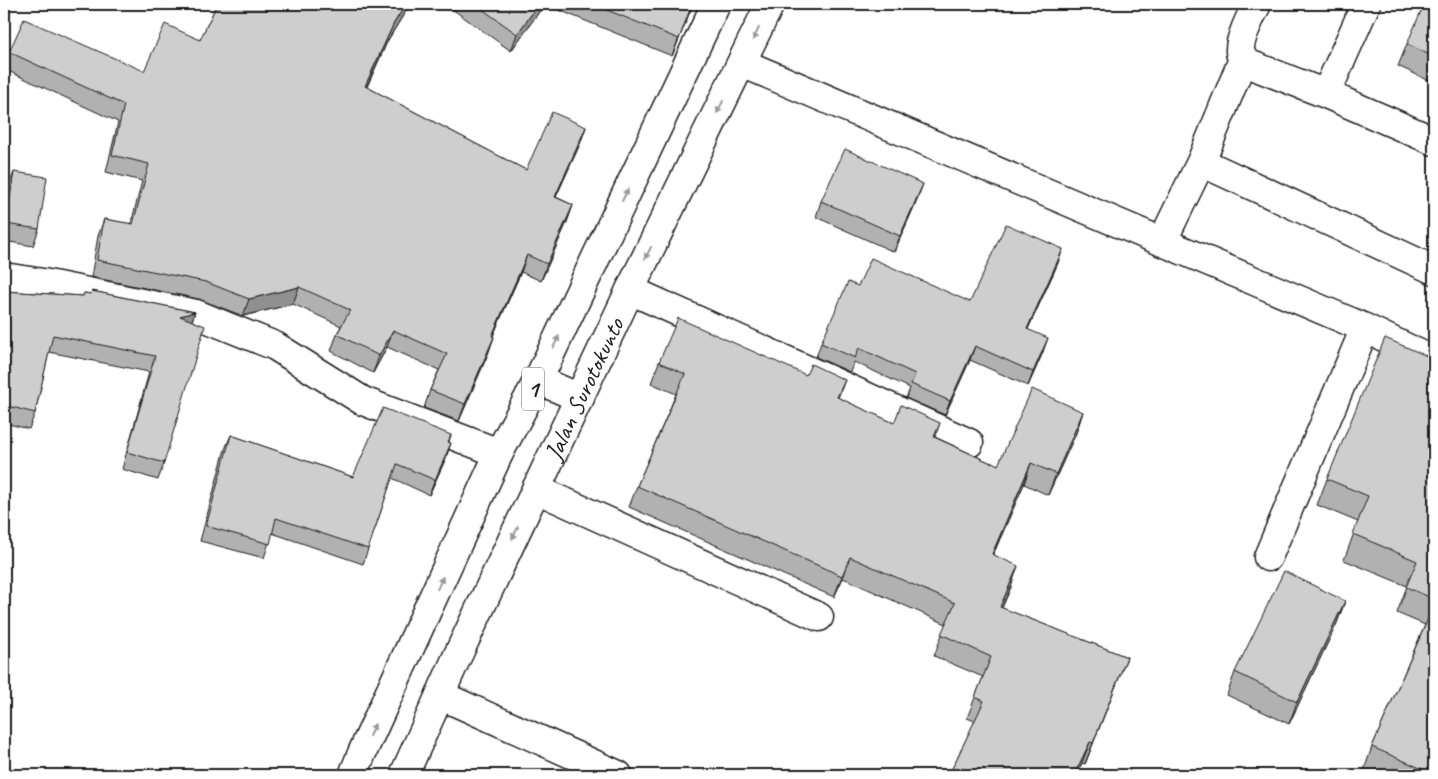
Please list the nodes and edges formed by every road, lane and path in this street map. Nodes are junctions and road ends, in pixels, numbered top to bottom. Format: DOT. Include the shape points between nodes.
graph roads {
  1 [pos="716,4"];
  2 [pos="770,4"];
  3 [pos="1257,4"];
  4 [pos="1366,4"];
  5 [pos="1243,59"];
  6 [pos="742,63"];
  7 [pos="1326,94"];
  8 [pos="1434,141"];
  9 [pos="1201,162"];
  10 [pos="1162,242"];
  11 [pos="1434,270"];
  12 [pos="4,278"];
  13 [pos="630,290"];
  14 [pos="1365,328"];
  15 [pos="1434,361"];
  16 [pos="538,380"];
  17 [pos="580,398"];
  18 [pos="969,443"];
  19 [pos="499,453"];
  20 [pos="536,488"];
  21 [pos="1268,557"];
  22 [pos="819,617"];
  23 [pos="440,695"];
  24 [pos="409,773"];
  25 [pos="353,775"];
  26 [pos="618,775"];
  16 -- 1 [label="main road, Jalan Surotokunto / 1, one-way"];
  2 -- 6 [label="main road, Jalan Surotokunto / 1, one-way"];
  3 -- 5 [label="main road" via="1246,26 1240,50"];
  4 -- 7 [label="main road"];
  5 -- 7 [label="main road"];
  5 -- 9 [label="main road"];
  6 -- 10 [label="main road"];
  6 -- 13 [label="main road, Jalan Surotokunto / 1, one-way"];
  7 -- 8 [label="main road"];
  9 -- 10 [label="main road"];
  9 -- 11 [label="main road"];
  10 -- 14 [label="main road"];
  12 -- 19 [label="main road" via="196,314 275,346 363,401"];
  13 -- 17 [label="main road, Jalan Surotokunto / 1"];
  13 -- 18 [label="main road"];
  14 -- 15 [label="main road"];
  14 -- 21 [label="main road"];
  16 -- 17 [label="main road"];
  16 -- 19 [label="main road, Jalan Surotokunto / 1"];
  17 -- 20 [label="main road, Jalan Surotokunto / 1"];
  25 -- 19 [label="main road, Jalan Surotokunto / 1, one-way"];
  20 -- 22 [label="main road"];
  20 -- 23 [label="main road, Jalan Surotokunto / 1, one-way"];
  23 -- 24 [label="main road, Jalan Surotokunto / 1"];
  23 -- 26 [label="main road"];
}
